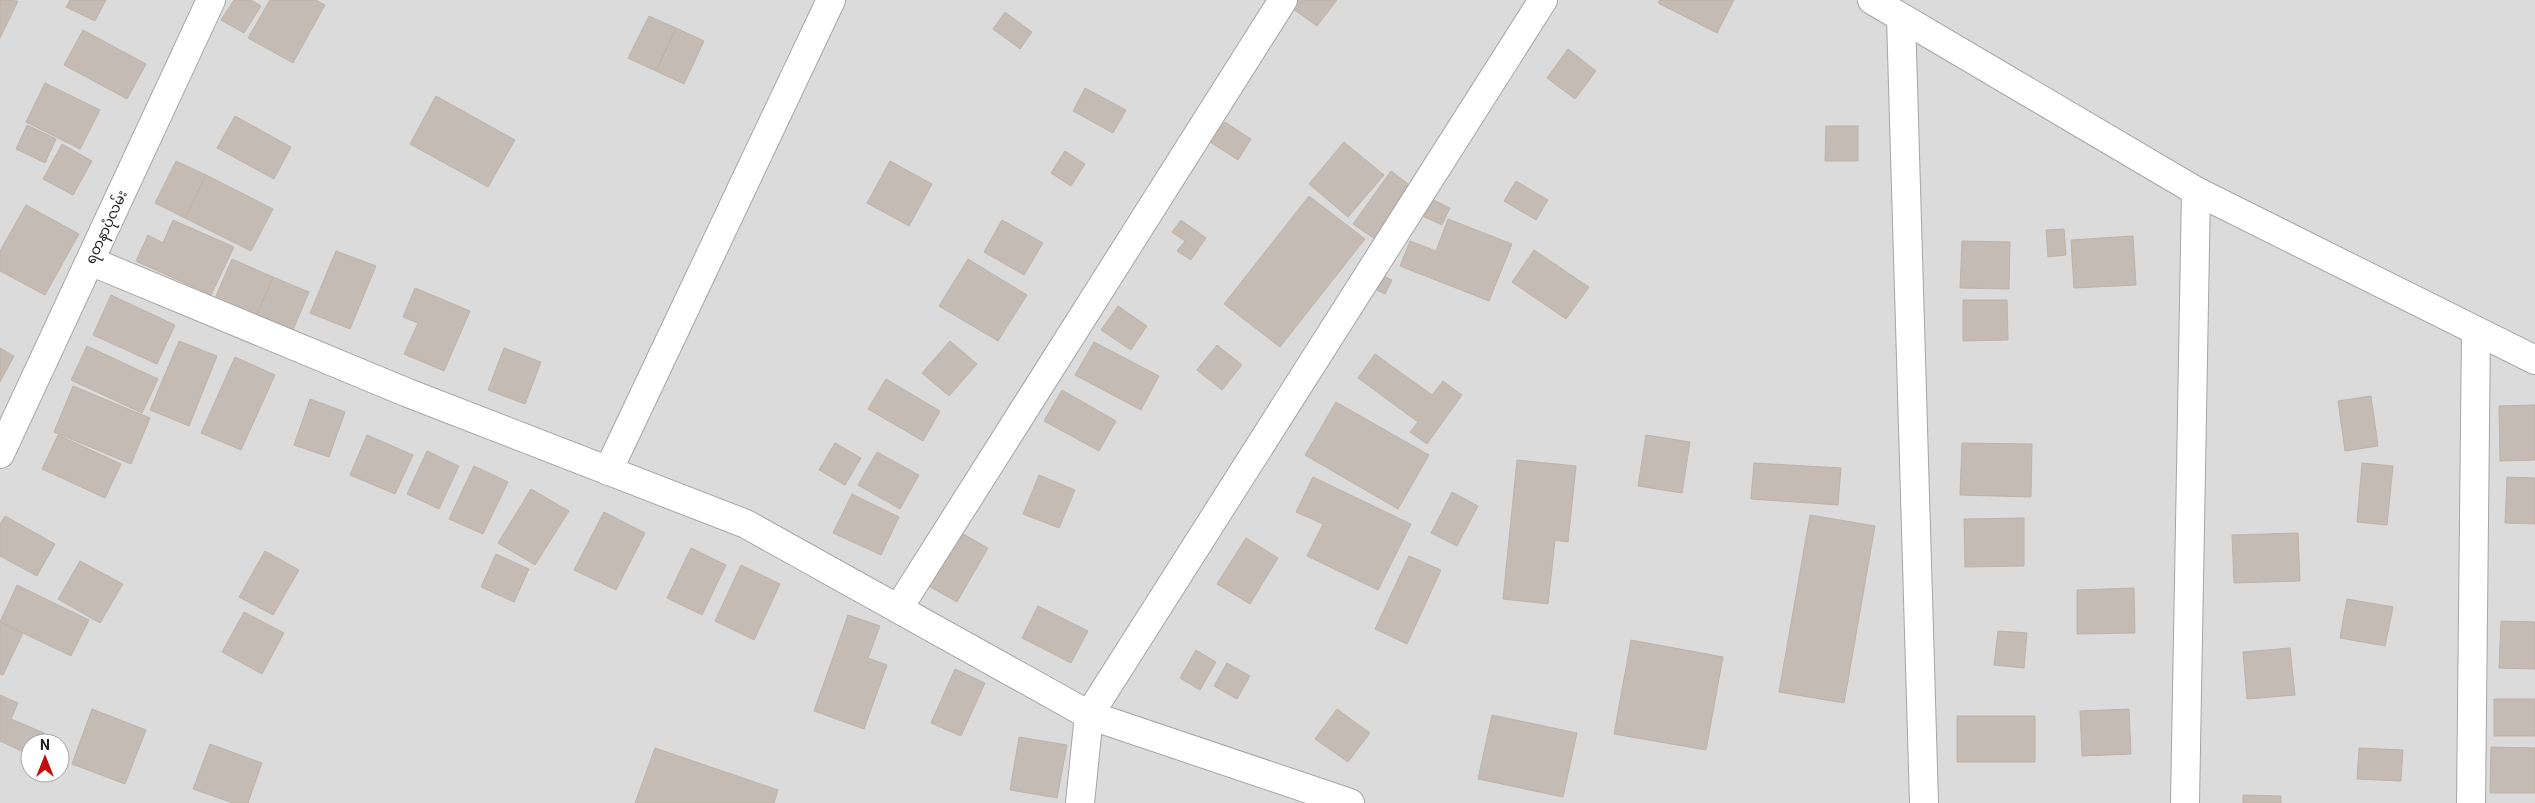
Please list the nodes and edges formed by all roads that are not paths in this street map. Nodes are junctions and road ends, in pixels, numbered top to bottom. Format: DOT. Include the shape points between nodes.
graph roads {
  1 [pos="211,0"];
  2 [pos="831,0"];
  3 [pos="1283,0"];
  4 [pos="1543,0"];
  5 [pos="1872,0"];
  6 [pos="1902,17"];
  7 [pos="2196,191"];
  8 [pos="90,261"];
  9 [pos="2476,331"];
  10 [pos="2535,360"];
  11 [pos="0,454"];
  12 [pos="608,471"];
  13 [pos="898,608"];
  14 [pos="1089,715"];
  15 [pos="1080,803"];
  16 [pos="1350,803"];
  17 [pos="1924,803"];
  18 [pos="2185,803"];
  19 [pos="2471,803"];
  1 -- 8 [label="street, ရတနာပုံလမ်း"];
  2 -- 12 [label="street"];
  3 -- 13 [label="street"];
  4 -- 14 [label="street"];
  5 -- 6 [label="street"];
  6 -- 7 [label="street"];
  6 -- 17 [label="street"];
  7 -- 9 [label="street"];
  7 -- 18 [label="street"];
  8 -- 11 [label="street, ရတနာပုံလမ်း"];
  8 -- 12 [label="street" via="408,393"];
  9 -- 10 [label="street"];
  9 -- 19 [label="street"];
  12 -- 13 [label="street" via="746,524"];
  13 -- 14 [label="street"];
  14 -- 15 [label="street"];
  14 -- 16 [label="street"];
}
